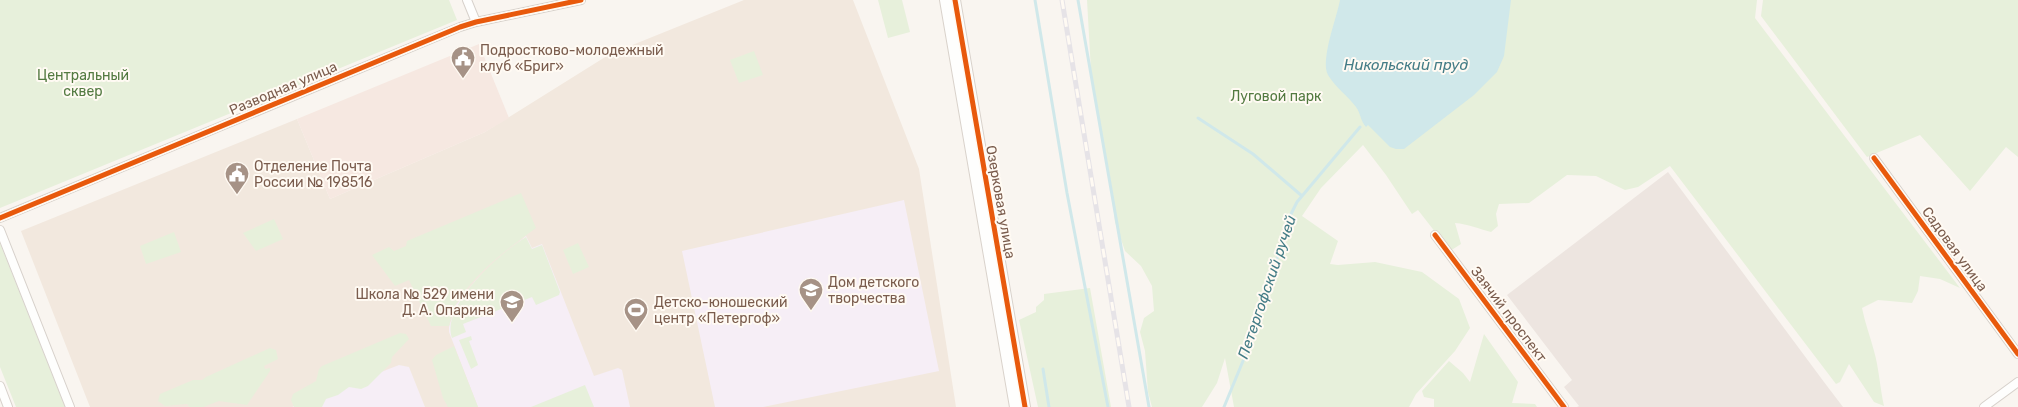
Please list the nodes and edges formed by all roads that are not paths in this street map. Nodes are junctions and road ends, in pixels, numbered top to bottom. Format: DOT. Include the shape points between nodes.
graph roads {
  1 [pos="467,0"];
  2 [pos="581,0"];
  3 [pos="945,0"];
  4 [pos="955,0"];
  5 [pos="476,22"];
  6 [pos="1874,158"];
  7 [pos="0,218"];
  8 [pos="0,230"];
  9 [pos="1435,235"];
  10 [pos="2018,354"];
  11 [pos="2018,382"];
  12 [pos="0,386"];
  13 [pos="8,407"];
  14 [pos="70,407"];
  15 [pos="1015,407"];
  16 [pos="1025,407"];
  17 [pos="1564,407"];
  18 [pos="1984,407"];
  1 -- 5 [label="street"];
  2 -- 5 [label="street, Разводная улица"];
  3 -- 15 [label="street, Озерковая улица"];
  4 -- 16 [label="street, Озерковая улица"];
  5 -- 7 [label="street, Разводная улица"];
  6 -- 10 [label="street, Садовая улица"];
  8 -- 14 [label="street"];
  9 -- 17 [label="street, Заячий проспект"];
  11 -- 18 [label="street"];
  12 -- 13 [label="street"];
}
